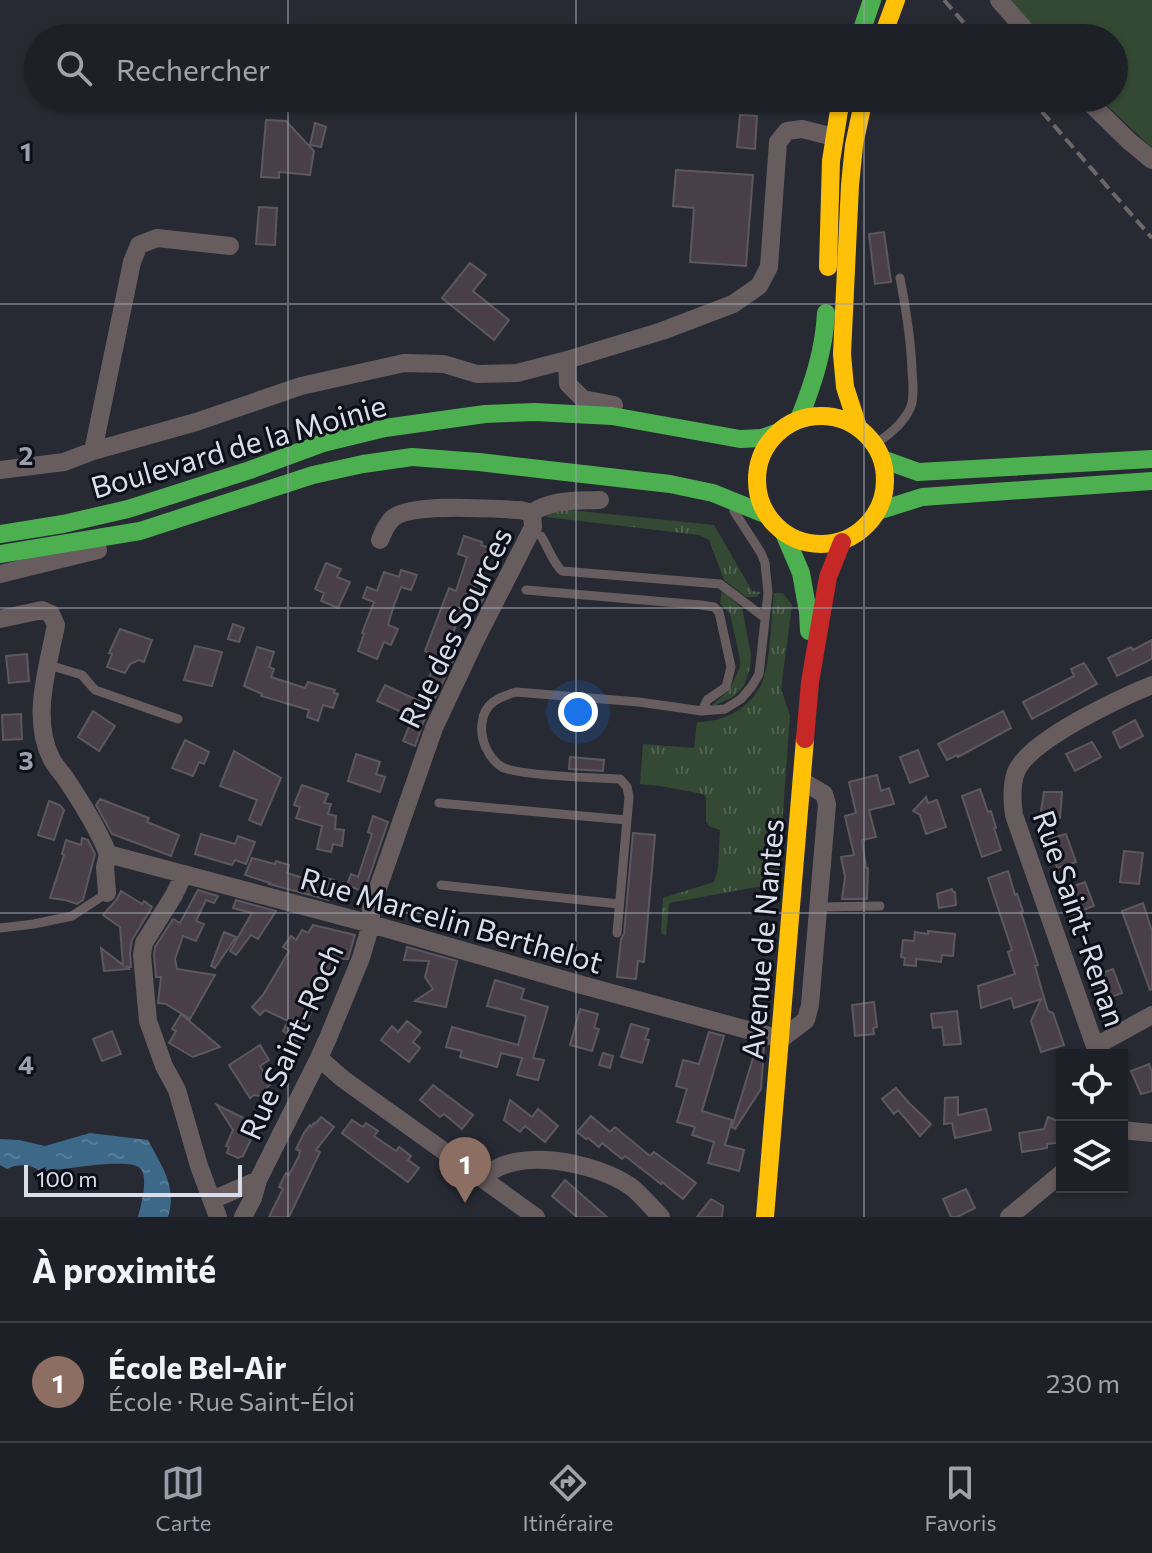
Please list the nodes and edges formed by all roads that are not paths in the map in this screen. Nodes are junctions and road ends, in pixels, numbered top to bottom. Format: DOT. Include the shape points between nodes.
graph roads {
  1 [pos="872,0"];
  2 [pos="896,0"];
  3 [pos="999,0"];
  4 [pos="864,24"];
  5 [pos="887,24"];
  6 [pos="1020,24"];
  7 [pos="838,112"];
  8 [pos="861,112"];
  9 [pos="1099,112"];
  10 [pos="834,137"];
  11 [pos="1152,160"];
  12 [pos="230,246"];
  13 [pos="900,278"];
  14 [pos="567,360"];
  15 [pos="799,419"];
  16 [pos="858,427"];
  17 [pos="684,428"];
  18 [pos="776,433"];
  19 [pos="93,451"];
  20 [pos="878,452"];
  21 [pos="1152,459"];
  22 [pos="0,470"];
  23 [pos="1152,481"];
  24 [pos="600,500"];
  25 [pos="738,502"];
  26 [pos="878,511"];
  27 [pos="532,513"];
  28 [pos="767,515"];
  29 [pos="140,531"];
  30 [pos="784,533"];
  31 [pos="0,534"];
  32 [pos="541,536"];
  33 [pos="380,540"];
  34 [pos="842,542"];
  35 [pos="0,554"];
  36 [pos="0,574"];
  37 [pos="526,590"];
  38 [pos="765,618"];
  39 [pos="0,619"];
  40 [pos="49,665"];
  41 [pos="812,666"];
  42 [pos="1152,685"];
  43 [pos="702,711"];
  44 [pos="178,719"];
  45 [pos="802,781"];
  46 [pos="439,803"];
  47 [pos="627,820"];
  48 [pos="108,854"];
  49 [pos="184,874"];
  50 [pos="441,885"];
  51 [pos="107,893"];
  52 [pos="619,904"];
  53 [pos="880,906"];
  54 [pos="819,907"];
  55 [pos="371,924"];
  56 [pos="0,928"];
  57 [pos="617,933"];
  58 [pos="1152,1015"];
  59 [pos="781,1039"];
  60 [pos="1096,1049"];
  61 [pos="1100,1049"];
  62 [pos="319,1058"];
  63 [pos="1128,1131"];
  64 [pos="1152,1133"];
  65 [pos="1056,1178"];
  66 [pos="483,1179"];
  67 [pos="258,1180"];
  68 [pos="215,1208"];
  69 [pos="244,1215"];
  70 [pos="536,1217"];
  71 [pos="661,1217"];
  72 [pos="765,1217"];
  73 [pos="1009,1217"];
  1 -- 4 [label="main road"];
  2 -- 5 [label="main road"];
  3 -- 6 [label="street"];
  7 -- 10 [label="main road"];
  8 -- 16 [label="main road" via="850,185 842,354 845,387"];
  9 -- 11 [label="street"];
  10 -- 14 [label="street" via="802,129 787,131 778,142 769,267 759,286 733,304"];
  10 -- 15 [label="main road" via="825,338"];
  12 -- 19 [label="street" via="157,238 139,245"];
  13 -- 20 [label="lane" via="913,393 906,414"];
  14 -- 17 [label="street" via="568,384 583,399 658,414"];
  14 -- 19 [label="street" via="517,373 477,374 444,364 404,363 301,386"];
  15 -- 16 [label="main road" via="837,419"];
  15 -- 18 [label="main road"];
  16 -- 20 [label="main road"];
  17 -- 18 [label="main road, Boulevard de la Moinie" via="740,439"];
  17 -- 31 [label="main road, Boulevard de la Moinie" via="612,416 535,412 385,428 323,443 128,509"];
  18 -- 28 [label="main road" via="763,451 757,473 758,495"];
  19 -- 22 [label="street" via="64,462"];
  20 -- 21 [label="main road" via="918,472"];
  20 -- 26 [label="main road" via="885,486"];
  23 -- 26 [label="main road" via="922,497"];
  24 -- 27 [label="street" via="555,503"];
  25 -- 28 [label="main road, Boulevard de la Moinie"];
  25 -- 29 [label="main road, Boulevard de la Moinie" via="670,484 412,457 313,475"];
  25 -- 38 [label="lane" via="734,511 765,563"];
  26 -- 34 [label="main road"];
  27 -- 33 [label="street, Rue des Sources" via="448,507 413,511 395,516"];
  27 -- 55 [label="street, Rue des Sources" via="533,527 434,728 371,908"];
  28 -- 30 [label="main road"];
  29 -- 35 [label="main road, Boulevard de la Moinie"];
  29 -- 36 [label="street" via="95,551"];
  30 -- 34 [label="main road" via="824,544"];
  30 -- 41 [label="main road, Avenue de Nantes" via="801,573"];
  32 -- 38 [label="lane" via="562,571 720,584"];
  34 -- 41 [label="main road, Avenue de Nantes" via="828,577"];
  37 -- 43 [label="lane" via="714,607 731,667 726,687 707,700"];
  38 -- 43 [label="lane" via="759,674 752,686 725,709"];
  39 -- 40 [label="street" via="42,610 51,614 56,625"];
  40 -- 44 [label="lane" via="82,675 95,690"];
  40 -- 48 [label="street" via="42,732 52,759"];
  41 -- 45 [label="main road, Avenue de Nantes"];
  42 -- 60 [label="street, Rue Saint-Renan" via="1035,747 1016,770 1012,790 1014,815"];
  43 -- 47 [label="lane" via="516,692 488,707 482,742 501,766 620,779 629,797"];
  45 -- 54 [label="street" via="824,794 827,804"];
  45 -- 59 [label="main road, Avenue de Nantes"];
  46 -- 47 [label="lane"];
  47 -- 52 [label="lane"];
  48 -- 49 [label="street, Rue Marcelin Berthelot"];
  48 -- 51 [label="street"];
  49 -- 55 [label="street, Rue Marcelin Berthelot"];
  49 -- 68 [label="street" via="144,943 143,968 148,1021 177,1090"];
  50 -- 52 [label="lane"];
  51 -- 56 [label="lane" via="72,916"];
  52 -- 57 [label="lane"];
  53 -- 54 [label="lane"];
  54 -- 59 [label="street" via="806,1020"];
  55 -- 59 [label="street, Rue Marcelin Berthelot"];
  55 -- 62 [label="street, Rue Saint-Roch"];
  58 -- 61 [label="street"];
  59 -- 72 [label="main road, Avenue de Nantes"];
  62 -- 66 [label="street"];
  62 -- 67 [label="street, Rue Saint-Roch"];
  63 -- 64 [label="street"];
  65 -- 73 [label="street"];
  66 -- 70 [label="street"];
  66 -- 71 [label="street" via="491,1170 522,1161 585,1166 631,1187"];
  67 -- 68 [label="street, Rue Saint-Roch"];
  67 -- 69 [label="street, Rue Saint-Roch"];
  68 -- 69 [label="street, Rue Saint-Roch" via="230,1204"];
}
